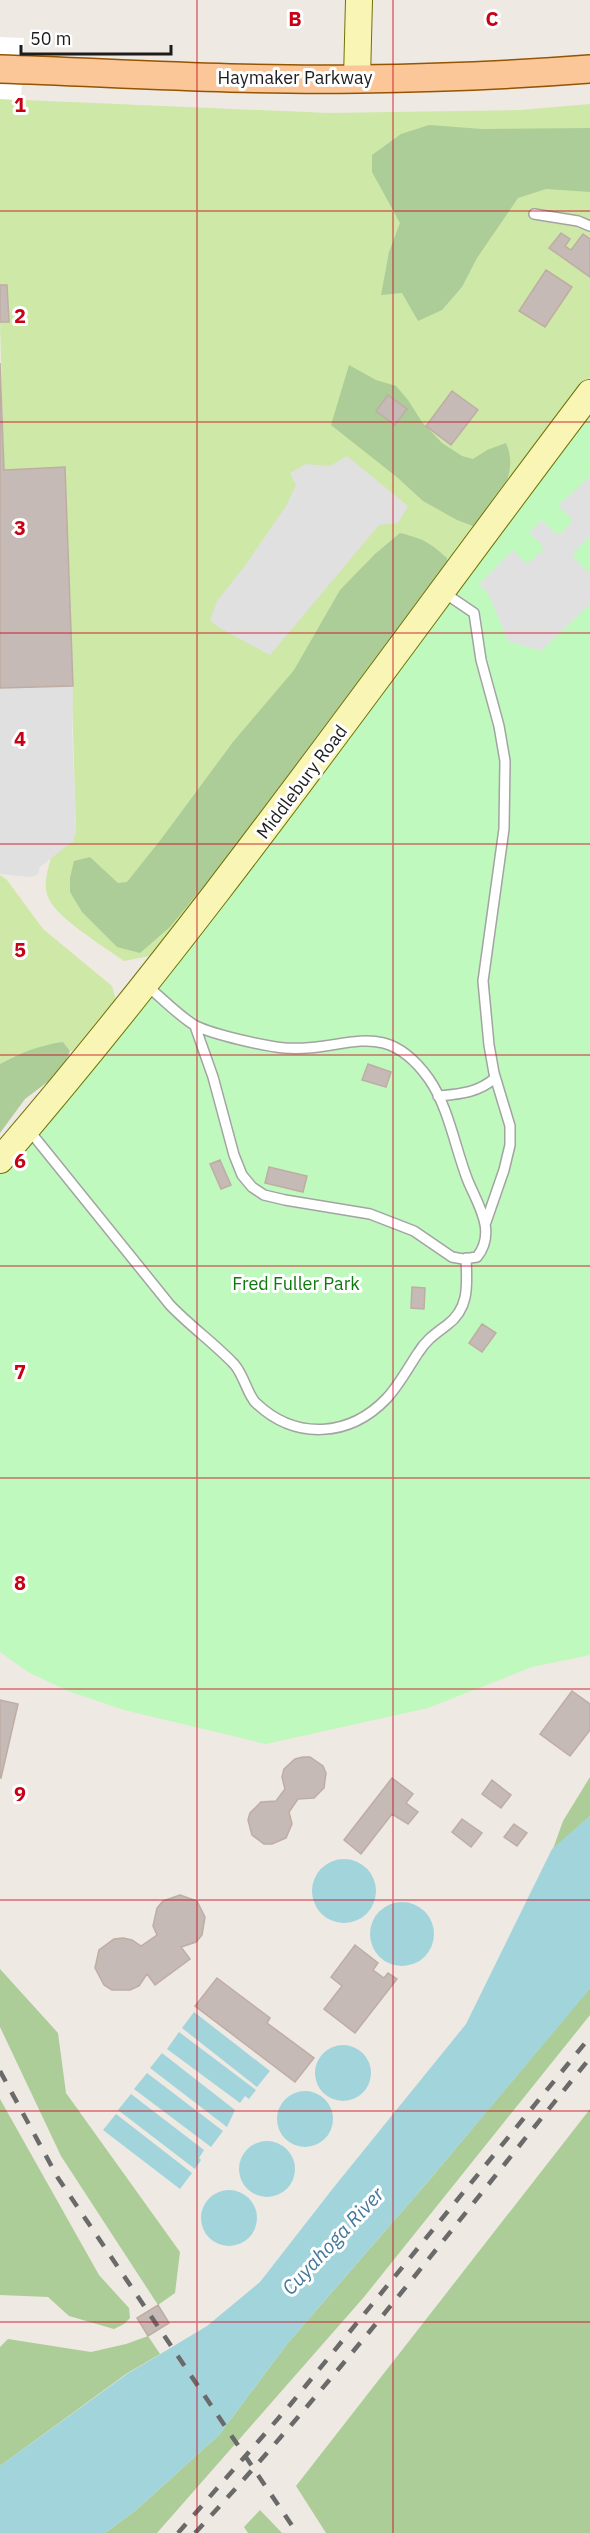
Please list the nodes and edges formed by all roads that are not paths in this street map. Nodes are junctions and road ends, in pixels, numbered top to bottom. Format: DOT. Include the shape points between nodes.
graph roads {
  1 [pos="359,0"];
  2 [pos="12,69"];
  3 [pos="590,69"];
  4 [pos="357,79"];
  5 [pos="534,214"];
  6 [pos="590,226"];
  7 [pos="590,393"];
  8 [pos="443,592"];
  9 [pos="146,985"];
  10 [pos="195,1026"];
  11 [pos="495,1078"];
  12 [pos="438,1096"];
  13 [pos="27,1128"];
  14 [pos="0,1160"];
  15 [pos="486,1222"];
  16 [pos="466,1258"];
  1 -- 4 [label="street"];
  2 -- 4 [label="main road, Haymaker Parkway"];
  3 -- 4 [label="main road, Haymaker Parkway"];
  5 -- 6 [label="lane"];
  7 -- 8 [label="street, Middlebury Road"];
  8 -- 9 [label="street, Middlebury Road"];
  8 -- 11 [label="lane" via="474,613 505,761 504,829 483,981"];
  9 -- 10 [label="lane"];
  9 -- 13 [label="street, Middlebury Road"];
  10 -- 12 [label="lane" via="285,1048 378,1041 398,1050 417,1066"];
  10 -- 16 [label="lane" via="234,1155 252,1187 264,1195 285,1200 370,1214 414,1231 452,1257"];
  11 -- 12 [label="lane" via="478,1089"];
  11 -- 15 [label="lane" via="510,1126 510,1145"];
  12 -- 15 [label="lane"];
  13 -- 14 [label="street, Middlebury Road"];
  13 -- 16 [label="lane" via="170,1305 235,1366 254,1402 298,1426 331,1430 347,1426 387,1398 424,1343 460,1313 466,1299"];
  15 -- 16 [label="lane" via="482,1251 477,1257"];
}
